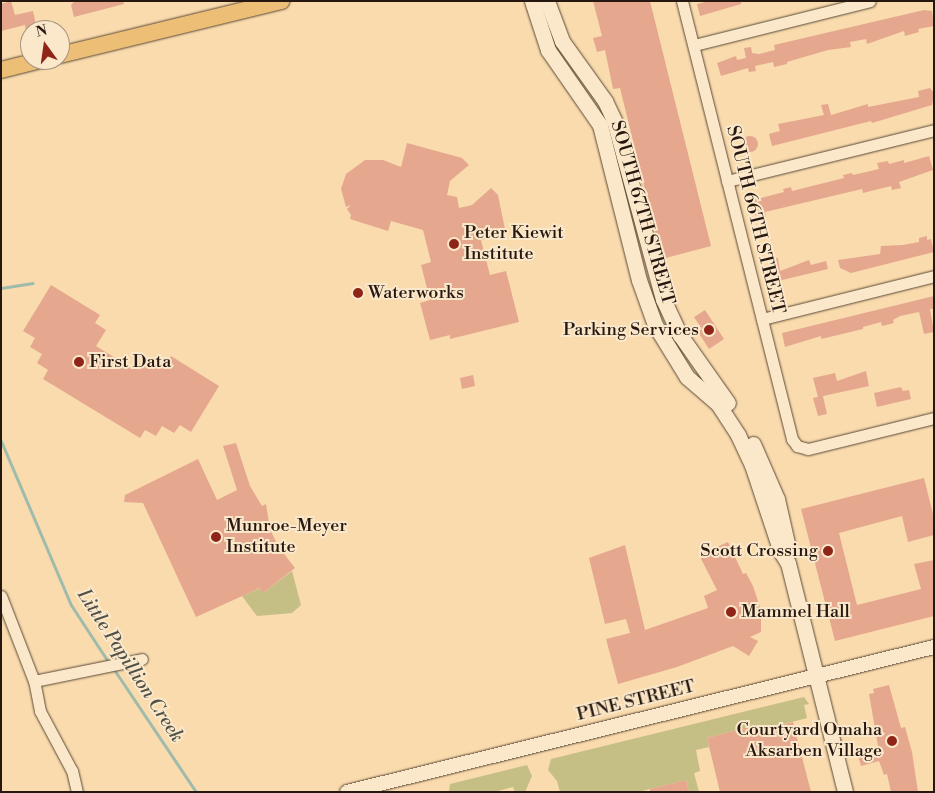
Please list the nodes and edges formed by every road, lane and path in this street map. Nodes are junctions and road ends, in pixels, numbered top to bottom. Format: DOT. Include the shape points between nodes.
graph roads {
  1 [pos="281,1"];
  2 [pos="532,1"];
  3 [pos="547,1"];
  4 [pos="682,1"];
  5 [pos="870,1"];
  6 [pos="242,6"];
  7 [pos="694,45"];
  8 [pos="70,52"];
  9 [pos="20,65"];
  10 [pos="1,70"];
  11 [pos="575,88"];
  12 [pos="934,130"];
  13 [pos="620,140"];
  14 [pos="727,181"];
  15 [pos="934,276"];
  16 [pos="762,319"];
  17 [pos="934,418"];
  18 [pos="788,562"];
  19 [pos="1,596"];
  20 [pos="934,647"];
  21 [pos="142,659"];
  22 [pos="817,676"];
  23 [pos="34,681"];
  24 [pos="77,792"];
  25 [pos="347,792"];
  26 [pos="845,792"];
  1 -- 6 [label="main road"];
  2 -- 11 [label="main road, SOUTH 67TH STREET" via="548,50"];
  3 -- 13 [label="main road, SOUTH 67TH STREET" via="559,35 605,102"];
  4 -- 7 [label="street, SOUTH 66TH STREET"];
  5 -- 7 [label="street"];
  6 -- 8 [label="main road"];
  7 -- 14 [label="street, SOUTH 66TH STREET"];
  9 -- 10 [label="main road"];
  11 -- 13 [label="main road" via="586,93"];
  11 -- 18 [label="main road, SOUTH 67TH STREET" via="600,125 639,280 655,325 687,377 712,396 738,435 752,465 781,552"];
  12 -- 14 [label="street"];
  13 -- 18 [label="main road, SOUTH 67TH STREET" via="663,299 680,335 732,407 757,449 782,516 790,548"];
  14 -- 16 [label="street, SOUTH 66TH STREET"];
  15 -- 16 [label="street"];
  16 -- 17 [label="street, SOUTH 66TH STREET" via="792,439 798,446 808,449"];
  18 -- 22 [label="main road, SOUTH 67TH STREET"];
  19 -- 23 [label="street"];
  20 -- 22 [label="street, PINE STREET"];
  21 -- 23 [label="street"];
  22 -- 25 [label="street, PINE STREET"];
  22 -- 26 [label="main road, SOUTH 67TH STREET"];
  23 -- 24 [label="street" via="40,711 72,771"];
}
